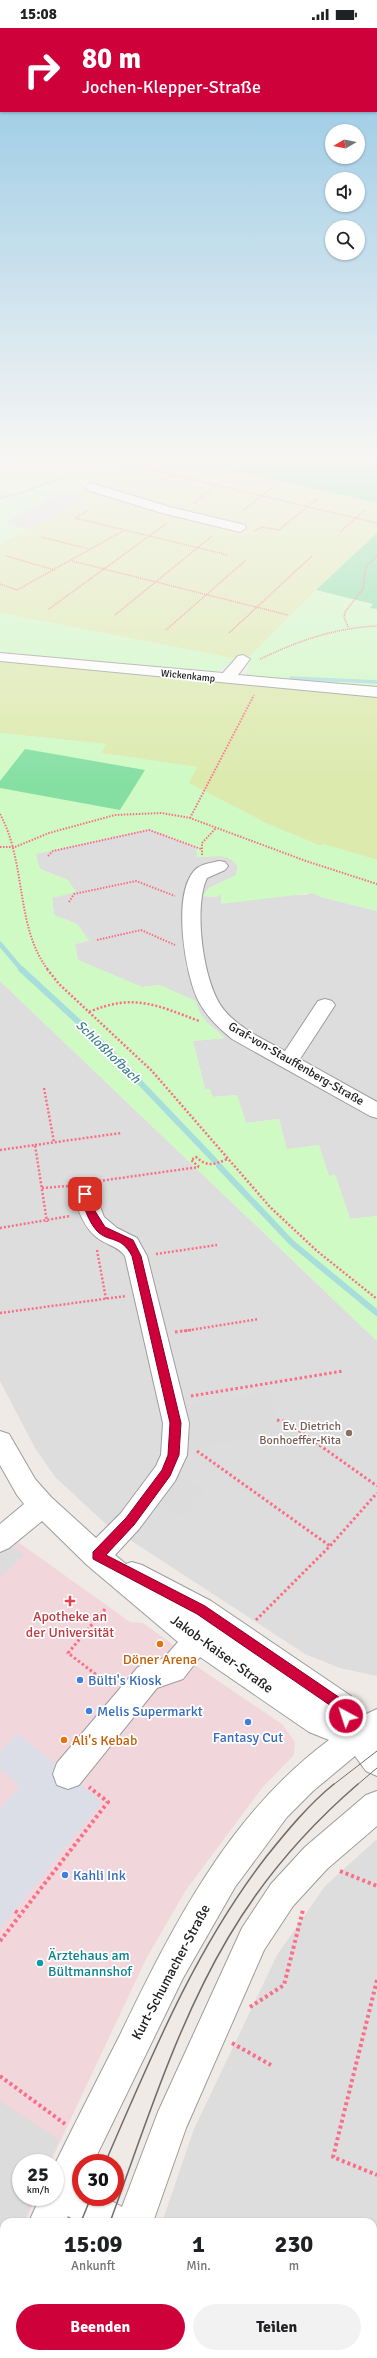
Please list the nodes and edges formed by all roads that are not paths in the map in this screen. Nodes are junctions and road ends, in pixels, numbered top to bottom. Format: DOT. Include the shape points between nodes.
graph roads {
  1 [pos="0,657"];
  2 [pos="249,660"];
  3 [pos="226,679"];
  4 [pos="377,692"];
  5 [pos="219,866"];
  6 [pos="325,1005"];
  7 [pos="288,1061"];
  8 [pos="377,1112"];
  9 [pos="87,1203"];
  10 [pos="0,1442"];
  11 [pos="42,1504"];
  12 [pos="0,1540"];
  13 [pos="97,1556"];
  14 [pos="188,1651"];
  15 [pos="367,1729"];
  16 [pos="377,1761"];
  17 [pos="69,1772"];
  18 [pos="377,1806"];
  19 [pos="54,2207"];
  20 [pos="98,2218"];
  21 [pos="136,2218"];
  1 -- 3 [label="street, Wickenkamp"];
  2 -- 3 [label="street"];
  3 -- 4 [label="street, Wickenkamp"];
  5 -- 7 [label="street, Graf-von-Stauffenberg-Straße" via="205,870 197,880 193,900 193,948 207,998 220,1019 239,1034"];
  6 -- 7 [label="street"];
  7 -- 8 [label="street, Graf-von-Stauffenberg-Straße"];
  9 -- 13 [label="street" via="101,1229 130,1243 136,1256 176,1423 174,1455 166,1473 130,1521"];
  10 -- 11 [label="street, Jakob-Kaiser-Straße" via="26,1487"];
  11 -- 12 [label="street"];
  11 -- 13 [label="street, Jakob-Kaiser-Straße"];
  13 -- 15 [label="street, Jakob-Kaiser-Straße" via="197,1639 319,1722"];
  14 -- 17 [label="street" via="173,1669 148,1677"];
  15 -- 16 [label="street"];
  15 -- 19 [label="street, Kurt-Schumacher-Straße" via="315,1770 265,1820 194,1924 167,1973"];
  18 -- 21 [label="street" via="316,1858 282,1894 253,1939 170,2124"];
  19 -- 20 [label="street"];
}
